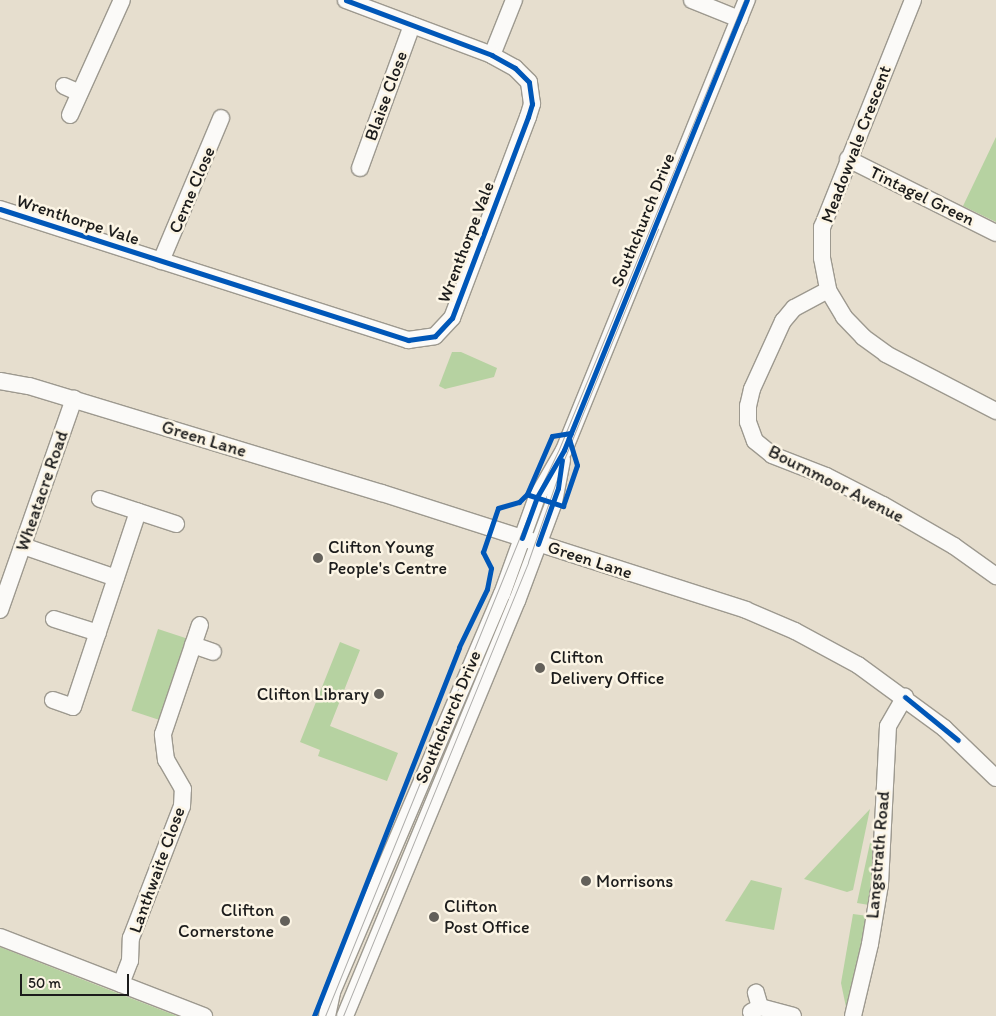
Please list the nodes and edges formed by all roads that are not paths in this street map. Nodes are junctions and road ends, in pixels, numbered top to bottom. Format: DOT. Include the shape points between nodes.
graph roads {
  1 [pos="122,0"];
  2 [pos="346,0"];
  3 [pos="514,0"];
  4 [pos="692,0"];
  5 [pos="747,0"];
  6 [pos="913,0"];
  7 [pos="739,19"];
  8 [pos="412,25"];
  9 [pos="492,55"];
  10 [pos="64,86"];
  11 [pos="80,93"];
  12 [pos="70,115"];
  13 [pos="221,118"];
  14 [pos="848,159"];
  15 [pos="360,168"];
  16 [pos="0,209"];
  17 [pos="996,233"];
  18 [pos="161,261"];
  19 [pos="828,290"];
  20 [pos="0,381"];
  21 [pos="74,400"];
  22 [pos="996,411"];
  23 [pos="564,450"];
  24 [pos="100,499"];
  25 [pos="138,512"];
  26 [pos="176,524"];
  27 [pos="522,538"];
  28 [pos="538,544"];
  29 [pos="23,546"];
  30 [pos="996,576"];
  31 [pos="116,578"];
  32 [pos="0,610"];
  33 [pos="54,619"];
  34 [pos="200,625"];
  35 [pos="98,633"];
  36 [pos="193,646"];
  37 [pos="213,652"];
  38 [pos="905,697"];
  39 [pos="53,700"];
  40 [pos="996,778"];
  41 [pos="0,937"];
  42 [pos="121,984"];
  43 [pos="755,1004"];
  44 [pos="204,1016"];
  45 [pos="327,1016"];
  46 [pos="345,1016"];
  47 [pos="793,1016"];
  48 [pos="853,1016"];
  1 -- 11 [label="street"];
  2 -- 8 [label="street, Wrenthorpe Vale"];
  3 -- 9 [label="street"];
  4 -- 7 [label="street"];
  5 -- 7 [label="street, Southchurch Drive"];
  6 -- 14 [label="street, Meadowvale Crescent"];
  7 -- 23 [label="street, Southchurch Drive"];
  8 -- 9 [label="street, Wrenthorpe Vale"];
  8 -- 15 [label="street, Blaise Close"];
  9 -- 18 [label="street, Wrenthorpe Vale" via="523,74 529,82 532,104 452,318 435,336 408,340"];
  10 -- 11 [label="street"];
  11 -- 12 [label="street"];
  13 -- 18 [label="street, Cerne Close"];
  14 -- 17 [label="street, Tintagel Green"];
  14 -- 19 [label="street, Meadowvale Crescent" via="822,227 822,258"];
  16 -- 18 [label="street, Wrenthorpe Vale"];
  19 -- 22 [label="street, Meadowvale Crescent" via="844,317 886,354"];
  19 -- 30 [label="street, Bournmoor Avenue" via="794,308 783,322 752,389 748,422 755,440 772,455 826,476 883,505 954,546"];
  20 -- 21 [label="street, Green Lane"];
  21 -- 27 [label="street, Green Lane"];
  21 -- 29 [label="street, Wheatacre Road"];
  23 -- 27 [label="street, Southchurch Drive" via="538,497"];
  23 -- 28 [label="street, Southchurch Drive" via="558,488"];
  24 -- 25 [label="street"];
  25 -- 26 [label="street"];
  25 -- 31 [label="street"];
  27 -- 28 [label="street, Green Lane"];
  27 -- 45 [label="street, Southchurch Drive" via="502,594 332,992"];
  28 -- 38 [label="street, Green Lane" via="703,596 795,631 858,665"];
  28 -- 46 [label="street, Southchurch Drive"];
  29 -- 31 [label="street"];
  29 -- 32 [label="street, Wheatacre Road"];
  31 -- 35 [label="street"];
  33 -- 35 [label="street"];
  34 -- 36 [label="street, Lanthwaite Close"];
  35 -- 39 [label="street" via="73,707"];
  36 -- 37 [label="street"];
  36 -- 42 [label="street, Lanthwaite Close" via="162,734 166,760 183,789 182,806 131,938 130,961"];
  38 -- 40 [label="street, Green Lane" via="958,740"];
  38 -- 48 [label="street, Langstrath Road" via="888,726 880,884"];
  41 -- 42 [label="street"];
  42 -- 44 [label="street"];
  43 -- 47 [label="street"];
}
